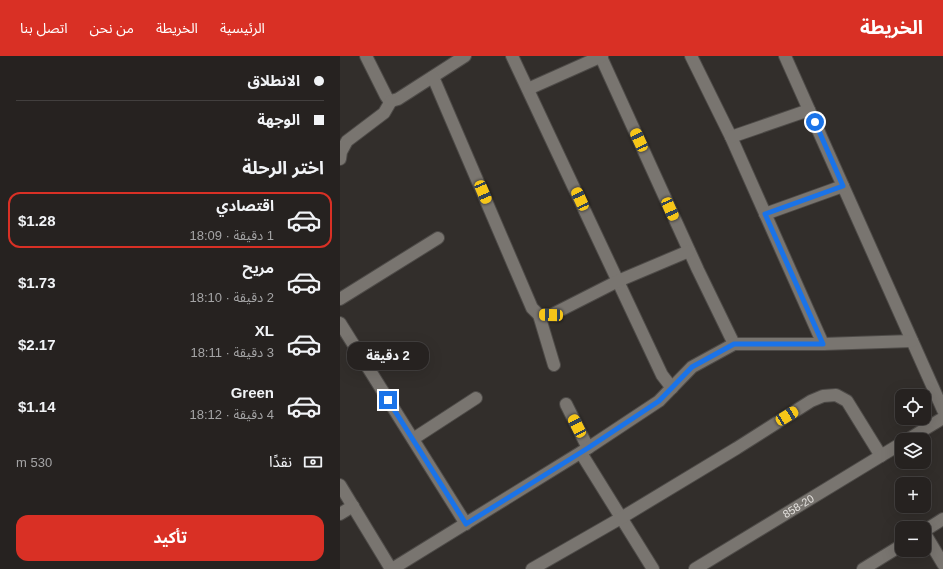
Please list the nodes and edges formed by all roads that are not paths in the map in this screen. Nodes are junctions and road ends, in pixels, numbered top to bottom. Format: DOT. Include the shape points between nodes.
graph roads {
  1 [pos="366,56"];
  2 [pos="465,56"];
  3 [pos="512,56"];
  4 [pos="602,56"];
  5 [pos="691,56"];
  6 [pos="785,56"];
  7 [pos="433,77"];
  8 [pos="528,89"];
  9 [pos="391,102"];
  10 [pos="809,110"];
  11 [pos="731,137"];
  12 [pos="340,159"];
  13 [pos="843,186"];
  14 [pos="765,214"];
  15 [pos="438,238"];
  16 [pos="689,251"];
  17 [pos="618,281"];
  18 [pos="340,299"];
  19 [pos="539,315"];
  20 [pos="340,323"];
  21 [pos="912,340"];
  22 [pos="734,344"];
  23 [pos="823,344"];
  24 [pos="554,365"];
  25 [pos="672,388"];
  26 [pos="476,398"];
  27 [pos="566,404"];
  28 [pos="943,410"];
  29 [pos="943,418"];
  30 [pos="918,433"];
  31 [pos="413,439"];
  32 [pos="895,447"];
  33 [pos="585,450"];
  34 [pos="881,456"];
  35 [pos="340,485"];
  36 [pos="353,506"];
  37 [pos="340,514"];
  38 [pos="621,518"];
  39 [pos="943,519"];
  40 [pos="466,524"];
  41 [pos="931,527"];
  42 [pos="931,544"];
  43 [pos="895,549"];
  44 [pos="943,564"];
  45 [pos="392,569"];
  46 [pos="532,569"];
  47 [pos="653,569"];
  48 [pos="695,569"];
  49 [pos="863,569"];
  1 -- 9 [label="street"];
  2 -- 7 [label="street"];
  3 -- 8 [label="street"];
  4 -- 8 [label="street"];
  4 -- 16 [label="street"];
  5 -- 11 [label="street"];
  6 -- 10 [label="street"];
  7 -- 9 [label="street"];
  7 -- 19 [label="street" via="532,308"];
  8 -- 17 [label="street"];
  9 -- 12 [label="street" via="384,113 347,141"];
  10 -- 11 [label="street"];
  10 -- 13 [label="street"];
  11 -- 14 [label="street"];
  13 -- 14 [label="street"];
  13 -- 21 [label="street"];
  14 -- 23 [label="street"];
  15 -- 18 [label="street"];
  16 -- 17 [label="street"];
  16 -- 22 [label="street"];
  17 -- 19 [label="street" via="551,315"];
  17 -- 25 [label="street" via="662,375"];
  19 -- 24 [label="street"];
  20 -- 31 [label="street"];
  21 -- 23 [label="street"];
  21 -- 28 [label="street"];
  22 -- 23 [label="street"];
  22 -- 25 [label="street" via="692,367"];
  25 -- 33 [label="street" via="659,401"];
  26 -- 31 [label="street"];
  27 -- 33 [label="street"];
  29 -- 30 [label="street"];
  31 -- 40 [label="street"];
  32 -- 34 [label="street, 858-20"];
  33 -- 38 [label="street"];
  33 -- 40 [label="street"];
  34 -- 38 [label="street" via="847,401 836,395 824,396 811,401"];
  34 -- 48 [label="street, 858-20"];
  35 -- 36 [label="street"];
  36 -- 37 [label="street"];
  36 -- 45 [label="street"];
  38 -- 46 [label="street"];
  38 -- 47 [label="street"];
  39 -- 41 [label="street"];
  40 -- 45 [label="street"];
  42 -- 44 [label="street"];
  43 -- 49 [label="street"];
}
